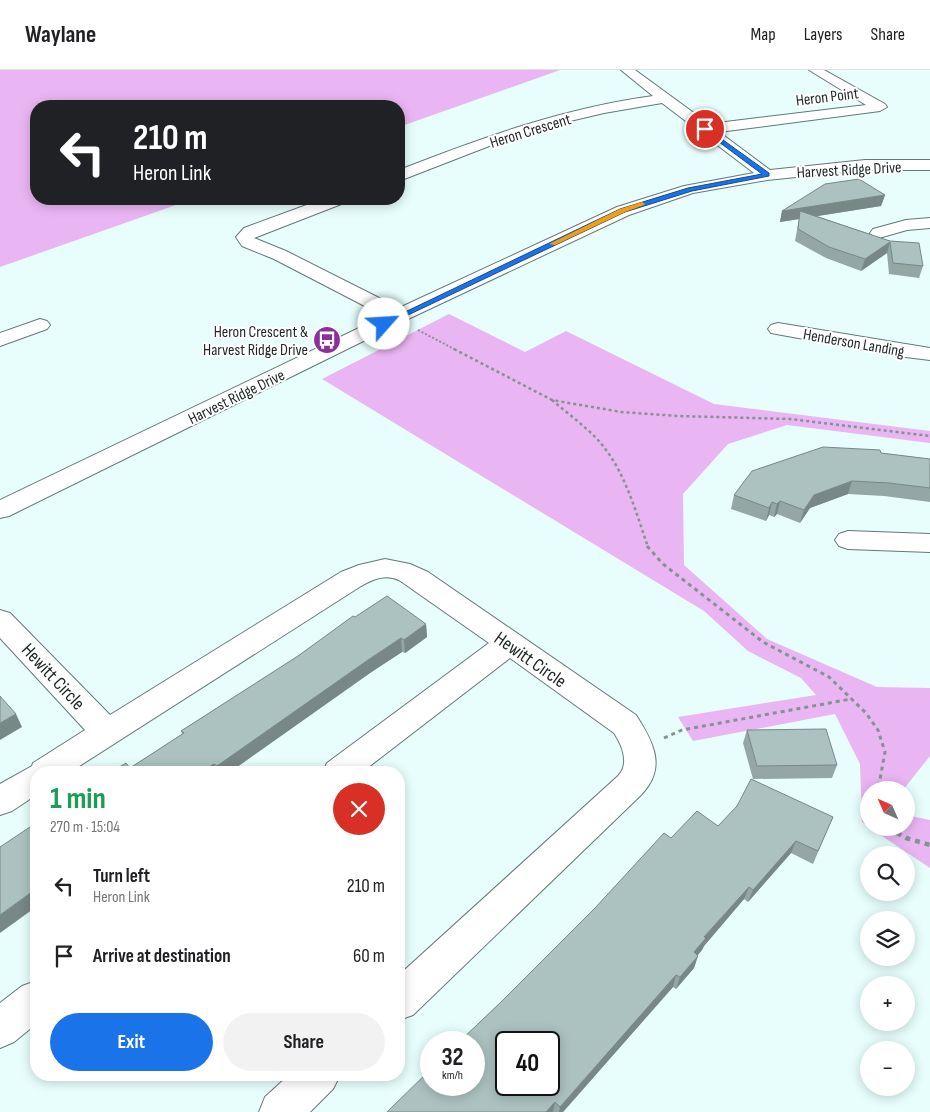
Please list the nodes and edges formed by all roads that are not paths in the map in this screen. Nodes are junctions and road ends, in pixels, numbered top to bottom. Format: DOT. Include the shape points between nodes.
graph roads {
  1 [pos="627,70"];
  2 [pos="816,70"];
  3 [pos="665,98"];
  4 [pos="705,129"];
  5 [pos="930,165"];
  6 [pos="405,174"];
  7 [pos="767,175"];
  8 [pos="322,205"];
  9 [pos="930,224"];
  10 [pos="878,232"];
  11 [pos="407,322"];
  12 [pos="40,325"];
  13 [pos="778,329"];
  14 [pos="0,340"];
  15 [pos="930,354"];
  16 [pos="0,510"];
  17 [pos="848,540"];
  18 [pos="930,543"];
  19 [pos="4,630"];
  20 [pos="510,644"];
  21 [pos="107,733"];
  22 [pos="55,766"];
  23 [pos="347,766"];
  24 [pos="30,782"];
  25 [pos="0,801"];
  26 [pos="405,995"];
  27 [pos="30,1005"];
  28 [pos="0,1028"];
  29 [pos="314,1081"];
  30 [pos="280,1112"];
  1 -- 3 [label="street"];
  2 -- 4 [label="street, Heron Point" via="880,107"];
  3 -- 4 [label="street"];
  3 -- 6 [label="street, Heron Crescent" via="565,118 506,135"];
  4 -- 7 [label="street"];
  5 -- 7 [label="street, Harvest Ridge Drive" via="865,165"];
  7 -- 11 [label="street, Harvest Ridge Drive" via="690,189 623,211"];
  8 -- 11 [label="street" via="250,232 245,237 248,242 280,255"];
  9 -- 10 [label="street" via="906,225"];
  11 -- 16 [label="street, Harvest Ridge Drive"];
  12 -- 14 [label="street"];
  13 -- 15 [label="street, Henderson Landing"];
  17 -- 18 [label="street"];
  19 -- 21 [label="street, Hewitt Circle"];
  20 -- 21 [label="street, Hewitt Circle" via="406,571 388,567 368,570"];
  20 -- 23 [label="street"];
  20 -- 26 [label="street, Hewitt Circle" via="625,724 636,741 641,761 637,776"];
  21 -- 22 [label="street, Hewitt Circle"];
  24 -- 25 [label="street"];
  27 -- 28 [label="street"];
  29 -- 30 [label="street"];
}
